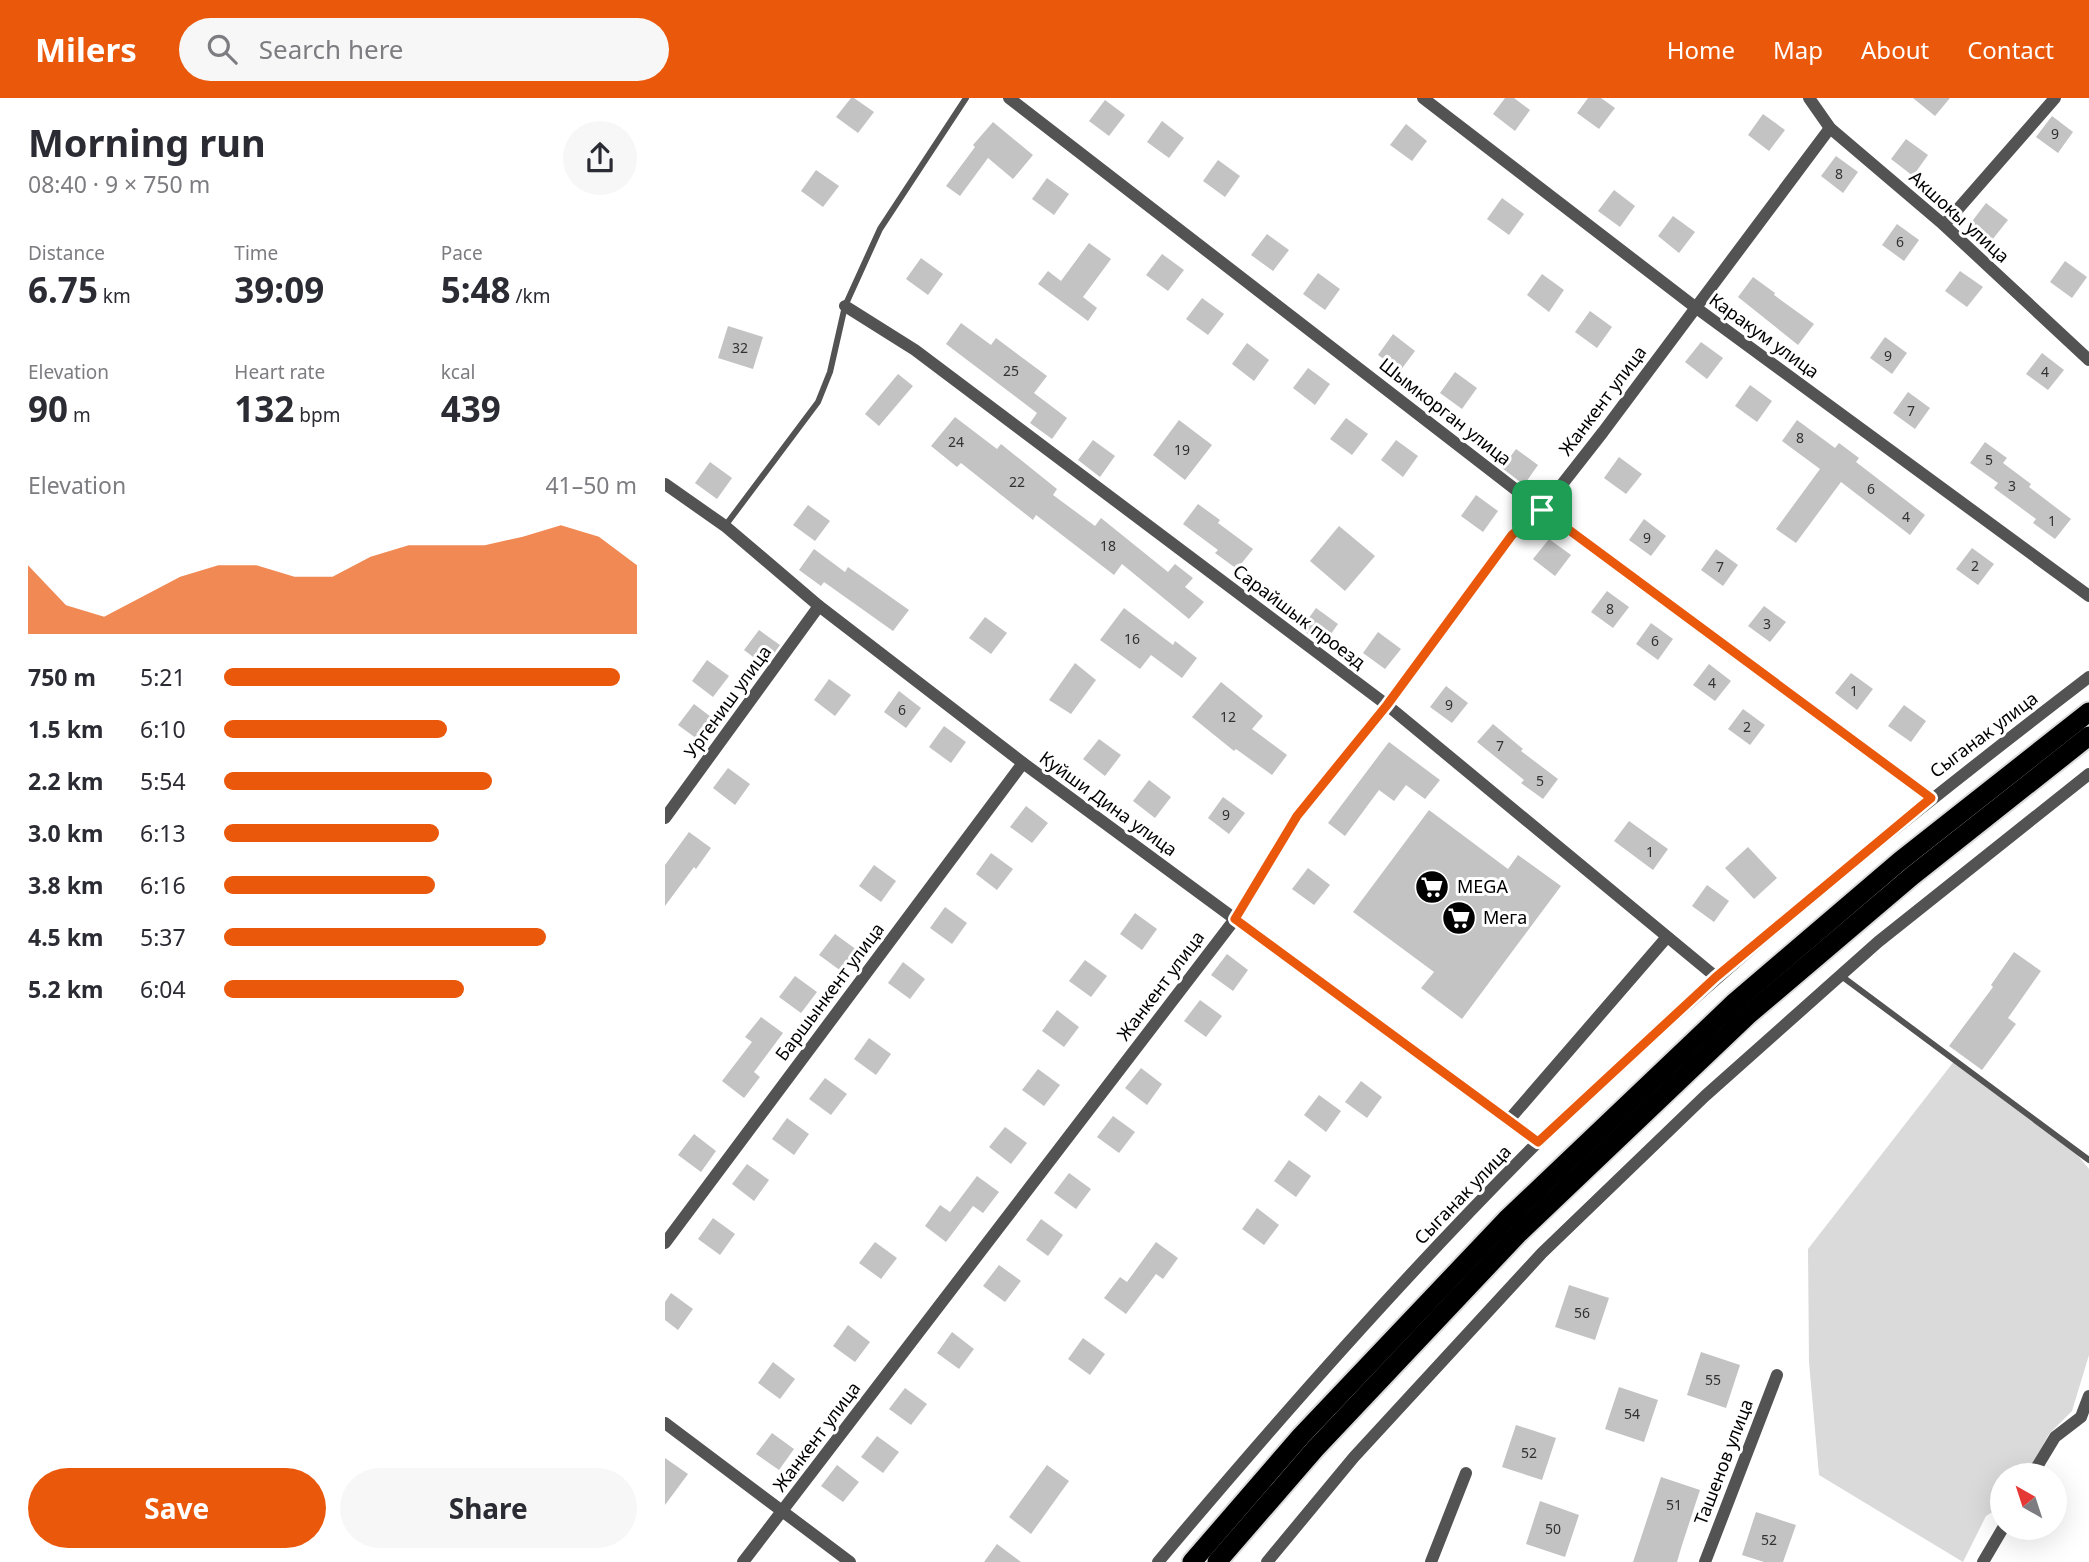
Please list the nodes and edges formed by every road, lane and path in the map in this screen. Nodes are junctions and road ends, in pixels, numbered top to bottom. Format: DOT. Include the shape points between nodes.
graph roads {
  1 [pos="966,98"];
  2 [pos="1009,98"];
  3 [pos="1423,98"];
  4 [pos="1809,98"];
  5 [pos="2055,98"];
  6 [pos="1830,128"];
  7 [pos="1944,225"];
  8 [pos="845,306"];
  9 [pos="1695,307"];
  10 [pos="2089,360"];
  11 [pos="665,484"];
  12 [pos="1542,510"];
  13 [pos="725,526"];
  14 [pos="2089,596"];
  15 [pos="819,606"];
  16 [pos="2089,677"];
  17 [pos="1387,705"];
  18 [pos="2089,712"];
  19 [pos="2089,736"];
  20 [pos="1023,762"];
  21 [pos="2089,774"];
  22 [pos="1931,798"];
  23 [pos="665,818"];
  24 [pos="1235,919"];
  25 [pos="1667,937"];
  26 [pos="1840,975"];
  27 [pos="1716,977"];
  28 [pos="1509,1121"];
  29 [pos="1538,1142"];
  30 [pos="2089,1160"];
  31 [pos="665,1243"];
  32 [pos="1777,1375"];
  33 [pos="2089,1396"];
  34 [pos="665,1423"];
  35 [pos="2039,1463"];
  36 [pos="1466,1473"];
  37 [pos="782,1511"];
  38 [pos="1996,1540"];
  39 [pos="743,1562"];
  40 [pos="850,1562"];
  41 [pos="1159,1562"];
  42 [pos="1192,1562"];
  43 [pos="1217,1562"];
  44 [pos="1267,1562"];
  45 [pos="1430,1562"];
  46 [pos="1705,1562"];
  47 [pos="1983,1562"];
  1 -- 8 [label="lane" via="880,229"];
  2 -- 12 [label="street, Шымкорган улица"];
  3 -- 9 [label="street, Каракум улица"];
  4 -- 6 [label="street, Акшокы улица"];
  5 -- 7 [label="street"];
  6 -- 7 [label="street, Акшокы улица"];
  6 -- 9 [label="street, Жанкент улица"];
  7 -- 10 [label="street, Акшокы улица"];
  8 -- 13 [label="lane" via="818,402"];
  8 -- 17 [label="street, Сарайшык проезд" via="915,350"];
  9 -- 12 [label="street, Жанкент улица"];
  9 -- 14 [label="street, Каракум улица"];
  11 -- 13 [label="street, Куйши Дина улица"];
  12 -- 17 [label="street, Жанкент улица" via="1512,535"];
  12 -- 22 [label="street, Шымкорган улица"];
  13 -- 15 [label="street, Куйши Дина улица"];
  15 -- 20 [label="street, Куйши Дина улица"];
  15 -- 23 [label="street, Ургениш улица"];
  16 -- 22 [label="street, Сыганак улица"];
  17 -- 24 [label="street, Жанкент улица" via="1297,816"];
  17 -- 25 [label="street, Сарайшык проезд"];
  18 -- 42 [label="highway" via="1900,861 1685,1049 1506,1220 1301,1436"];
  19 -- 43 [label="highway" via="1912,876 1747,1016 1519,1233 1315,1449"];
  20 -- 24 [label="street, Куйши Дина улица"];
  20 -- 31 [label="street, Баршынкент улица"];
  21 -- 26 [label="street"];
  22 -- 27 [label="street, Сыганак улица"];
  24 -- 28 [label="street, Куйши Дина улица"];
  24 -- 37 [label="street, Жанкент улица"];
  25 -- 27 [label="street, Сарайшык проезд"];
  25 -- 28 [label="street"];
  26 -- 30 [label="lane"];
  26 -- 44 [label="street" via="1705,1096 1542,1253 1354,1457"];
  27 -- 29 [label="street, Сыганак улица"];
  28 -- 29 [label="street, Куйши Дина улица"];
  29 -- 41 [label="street, Сыганак улица" via="1277,1421"];
  32 -- 46 [label="street, Ташенов улица"];
  33 -- 35 [label="street" via="2081,1417 2055,1437"];
  34 -- 37 [label="street"];
  36 -- 45 [label="street"];
  37 -- 39 [label="street, Жанкент улица"];
  37 -- 40 [label="street"];
  38 -- 47 [label="street"];
}
